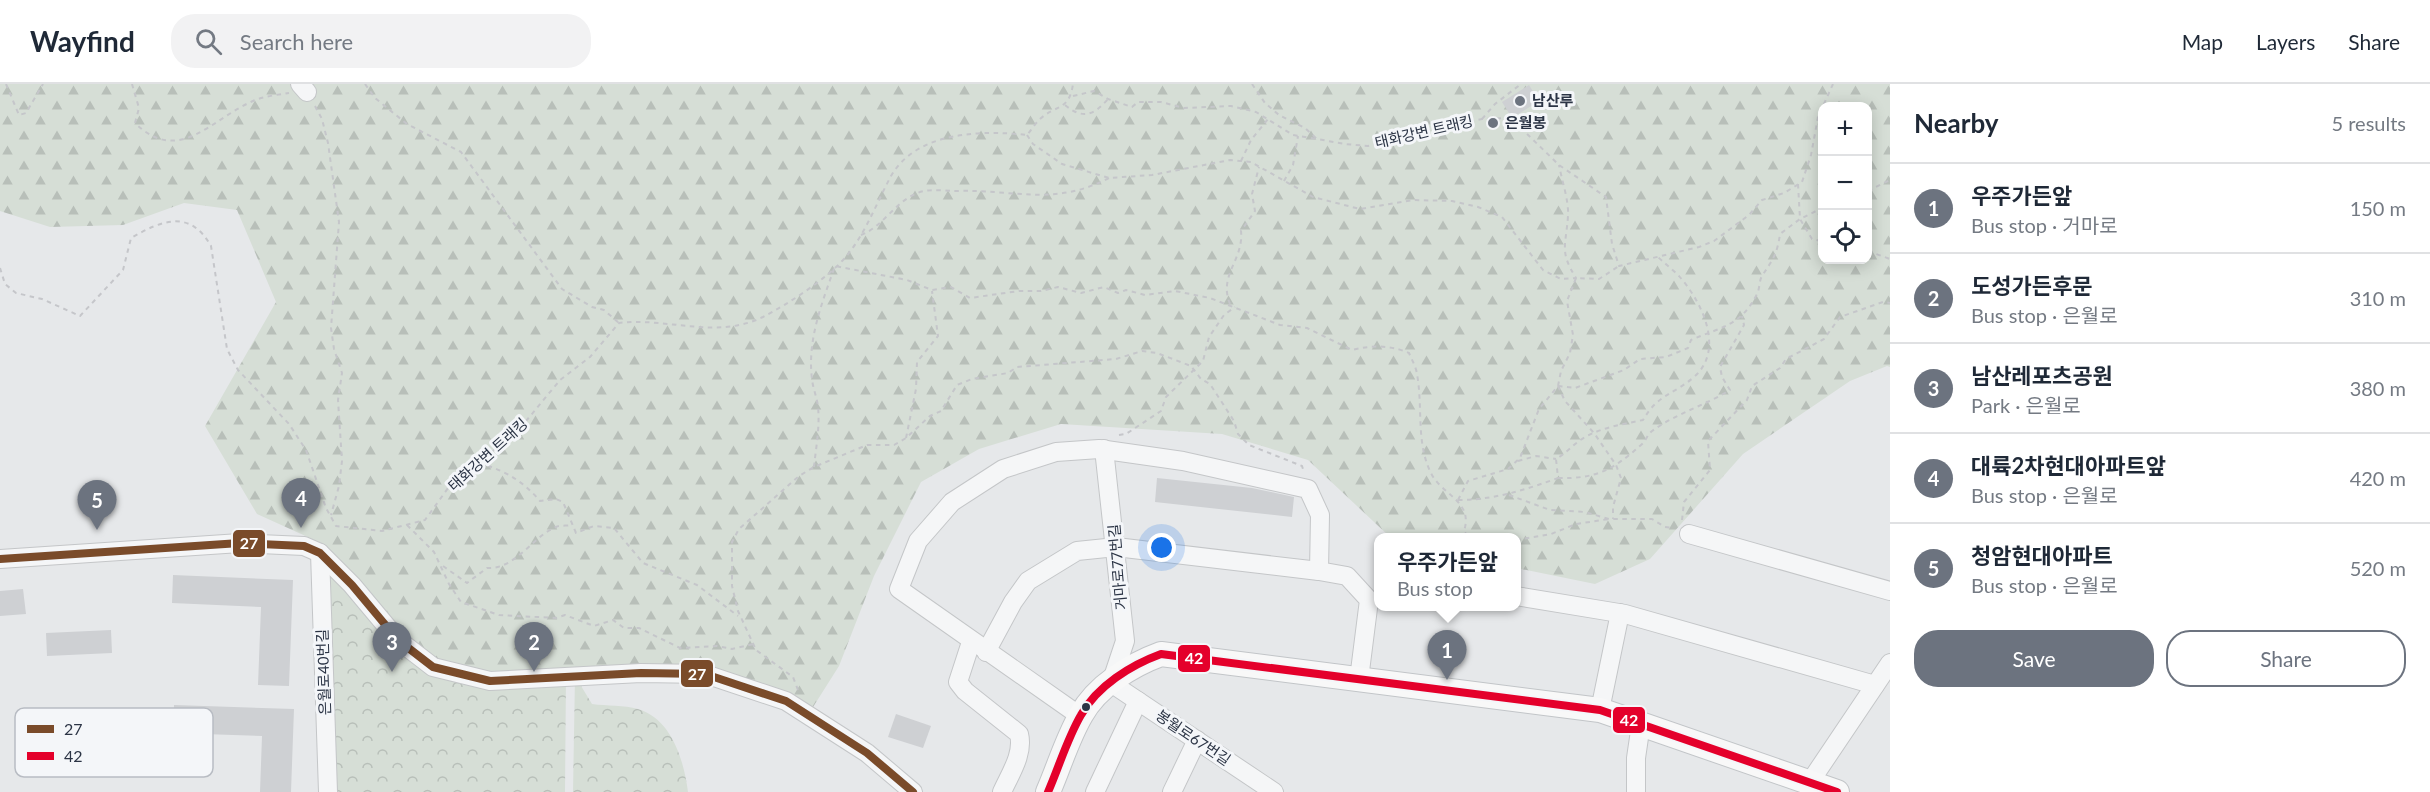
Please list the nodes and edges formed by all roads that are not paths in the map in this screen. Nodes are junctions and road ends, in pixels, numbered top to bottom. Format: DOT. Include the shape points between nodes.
graph roads {
  1 [pos="1104,449"];
  2 [pos="1689,534"];
  3 [pos="1116,547"];
  4 [pos="321,553"];
  5 [pos="0,559"];
  6 [pos="1319,571"];
  7 [pos="1890,591"];
  8 [pos="1521,597"];
  9 [pos="1620,613"];
  10 [pos="971,642"];
  11 [pos="986,652"];
  12 [pos="1890,663"];
  13 [pos="1359,680"];
  14 [pos="1111,683"];
  15 [pos="1875,685"];
  16 [pos="1138,701"];
  17 [pos="1600,710"];
  18 [pos="1080,716"];
  19 [pos="1641,724"];
  20 [pos="1197,740"];
  21 [pos="1810,783"];
  22 [pos="1177,790"];
  23 [pos="328,792"];
  24 [pos="913,792"];
  25 [pos="1002,792"];
  26 [pos="1048,792"];
  27 [pos="1095,792"];
  28 [pos="1274,792"];
  29 [pos="1636,792"];
  30 [pos="1837,792"];
  1 -- 3 [label="street, 거마로77번길"];
  1 -- 6 [label="street" via="1183,461 1308,489 1320,515"];
  1 -- 10 [label="street" via="1056,452 1004,469 952,502 918,541 899,589"];
  2 -- 7 [label="street"];
  3 -- 6 [label="street"];
  3 -- 11 [label="street" via="1077,551 1029,581"];
  3 -- 14 [label="street, 거마로77번길" via="1125,641"];
  4 -- 5 [label="street" via="304,546 240,543"];
  4 -- 23 [label="street, 은월로40번길"];
  4 -- 24 [label="street" via="398,640 433,667 489,681 641,673 705,674 786,701 867,753"];
  6 -- 13 [label="street" via="1347,576 1370,600"];
  8 -- 9 [label="street"];
  9 -- 15 [label="street"];
  9 -- 17 [label="street"];
  10 -- 11 [label="street"];
  10 -- 25 [label="street" via="958,682 1019,734 1020,750"];
  11 -- 18 [label="street"];
  12 -- 15 [label="street"];
  13 -- 14 [label="main road" via="1161,654 1134,664"];
  13 -- 17 [label="main road"];
  14 -- 16 [label="street, 봉월로67번길"];
  14 -- 18 [label="main road" via="1089,702"];
  15 -- 21 [label="street"];
  16 -- 20 [label="street, 봉월로67번길"];
  16 -- 27 [label="street"];
  17 -- 19 [label="main road"];
  18 -- 26 [label="main road"];
  19 -- 21 [label="main road"];
  19 -- 29 [label="street"];
  20 -- 22 [label="street"];
  20 -- 28 [label="street, 봉월로67번길"];
  21 -- 30 [label="main road"];
}
